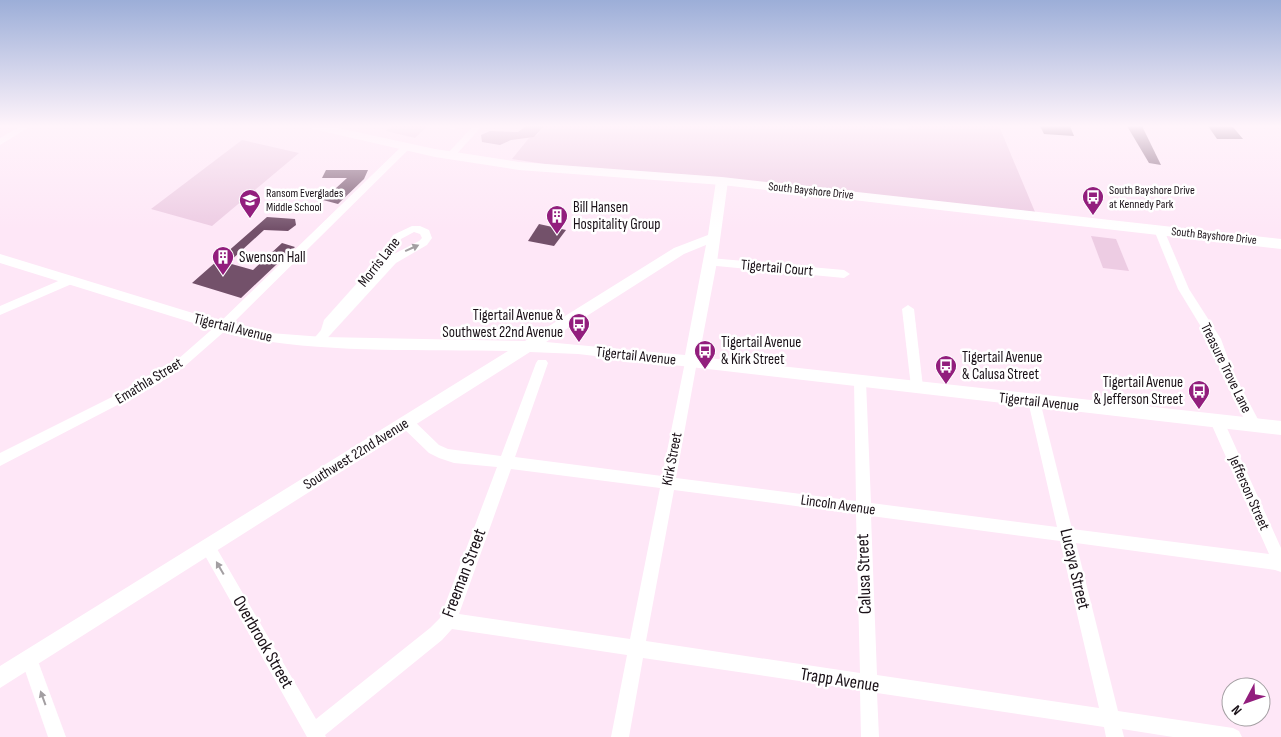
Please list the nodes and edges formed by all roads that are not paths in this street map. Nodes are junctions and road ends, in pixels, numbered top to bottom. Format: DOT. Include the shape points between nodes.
graph roads {
  1 [pos="393,160"];
  2 [pos="486,160"];
  3 [pos="722,181"];
  4 [pos="1159,230"];
  5 [pos="714,236"];
  6 [pos="1281,244"];
  7 [pos="0,258"];
  8 [pos="710,262"];
  9 [pos="844,274"];
  10 [pos="70,280"];
  11 [pos="908,310"];
  12 [pos="0,311"];
  13 [pos="222,327"];
  14 [pos="555,328"];
  15 [pos="327,329"];
  16 [pos="317,342"];
  17 [pos="486,346"];
  18 [pos="527,346"];
  19 [pos="562,348"];
  20 [pos="691,362"];
  21 [pos="542,363"];
  22 [pos="492,368"];
  23 [pos="860,381"];
  24 [pos="918,387"];
  25 [pos="1034,401"];
  26 [pos="406,422"];
  27 [pos="1217,422"];
  28 [pos="1254,425"];
  29 [pos="1281,428"];
  30 [pos="0,460"];
  31 [pos="506,462"];
  32 [pos="668,483"];
  33 [pos="862,508"];
  34 [pos="1067,536"];
  35 [pos="208,547"];
  36 [pos="1281,564"];
  37 [pos="448,620"];
  38 [pos="637,648"];
  39 [pos="29,659"];
  40 [pos="0,678"];
  41 [pos="868,684"];
  42 [pos="1111,719"];
  43 [pos="316,734"];
  44 [pos="57,737"];
  45 [pos="620,737"];
  46 [pos="870,737"];
  47 [pos="1115,737"];
  48 [pos="1233,737"];
  1 -- 13 [label="street, Emathla Street"];
  2 -- 3 [label="main road, South Bayshore Drive" via="566,170"];
  3 -- 4 [label="main road, South Bayshore Drive"];
  3 -- 5 [label="street, Kirk Street"];
  4 -- 6 [label="main road, South Bayshore Drive"];
  4 -- 28 [label="street, Treasure Trove Lane" via="1181,284 1215,339 1227,372"];
  5 -- 8 [label="street, Kirk Street"];
  5 -- 14 [label="street, Southwest 22nd Avenue" via="685,248"];
  7 -- 10 [label="street, Tigertail Avenue"];
  8 -- 9 [label="street, Tigertail Court"];
  8 -- 20 [label="street, Kirk Street"];
  10 -- 12 [label="street"];
  10 -- 13 [label="street, Tigertail Avenue"];
  11 -- 24 [label="street"];
  13 -- 16 [label="street, Tigertail Avenue" via="273,339"];
  13 -- 30 [label="street, Emathla Street" via="160,378"];
  14 -- 18 [label="street, Southwest 22nd Avenue"];
  14 -- 19 [label="street"];
  15 -- 15 [label="street, Morris Lane, one-way" via="392,260 423,243 425,232 412,229 397,237 388,256 336,313"];
  15 -- 16 [label="street, Morris Lane"];
  16 -- 17 [label="street, Tigertail Avenue"];
  17 -- 18 [label="street, Tigertail Avenue"];
  17 -- 22 [label="street" via="492,356"];
  18 -- 19 [label="street, Tigertail Avenue"];
  18 -- 22 [label="street, Southwest 22nd Avenue"];
  19 -- 20 [label="street, Tigertail Avenue"];
  20 -- 23 [label="street, Tigertail Avenue"];
  20 -- 32 [label="street, Kirk Street"];
  21 -- 31 [label="street, Freeman Street"];
  22 -- 26 [label="street, Southwest 22nd Avenue"];
  23 -- 24 [label="street, Tigertail Avenue"];
  23 -- 33 [label="street, Calusa Street"];
  24 -- 25 [label="street, Tigertail Avenue"];
  25 -- 27 [label="street, Tigertail Avenue"];
  25 -- 34 [label="street, Lucaya Street"];
  26 -- 31 [label="street, Lincoln Avenue" via="428,444 444,454"];
  26 -- 35 [label="street, Southwest 22nd Avenue"];
  27 -- 28 [label="street, Tigertail Avenue"];
  27 -- 36 [label="street, Jefferson Street"];
  28 -- 29 [label="street, Tigertail Avenue"];
  31 -- 32 [label="street, Lincoln Avenue"];
  31 -- 37 [label="street, Freeman Street"];
  32 -- 33 [label="street, Lincoln Avenue"];
  32 -- 38 [label="street, Kirk Street"];
  33 -- 34 [label="street, Lincoln Avenue"];
  33 -- 41 [label="street, Calusa Street"];
  34 -- 36 [label="street, Lincoln Avenue"];
  34 -- 42 [label="street, Lucaya Street"];
  35 -- 39 [label="street, Southwest 22nd Avenue"];
  43 -- 35 [label="street, Overbrook Street, one-way"];
  37 -- 38 [label="street, Trapp Avenue"];
  37 -- 43 [label="street, Freeman Street" via="436,634"];
  38 -- 41 [label="street, Trapp Avenue"];
  38 -- 45 [label="street, Kirk Street"];
  39 -- 40 [label="street, Southwest 22nd Avenue"];
  44 -- 39 [label="street, one-way"];
  41 -- 42 [label="street, Trapp Avenue"];
  41 -- 46 [label="street, Calusa Street"];
  42 -- 47 [label="street, Lucaya Street"];
  42 -- 48 [label="street, Trapp Avenue"];
}
